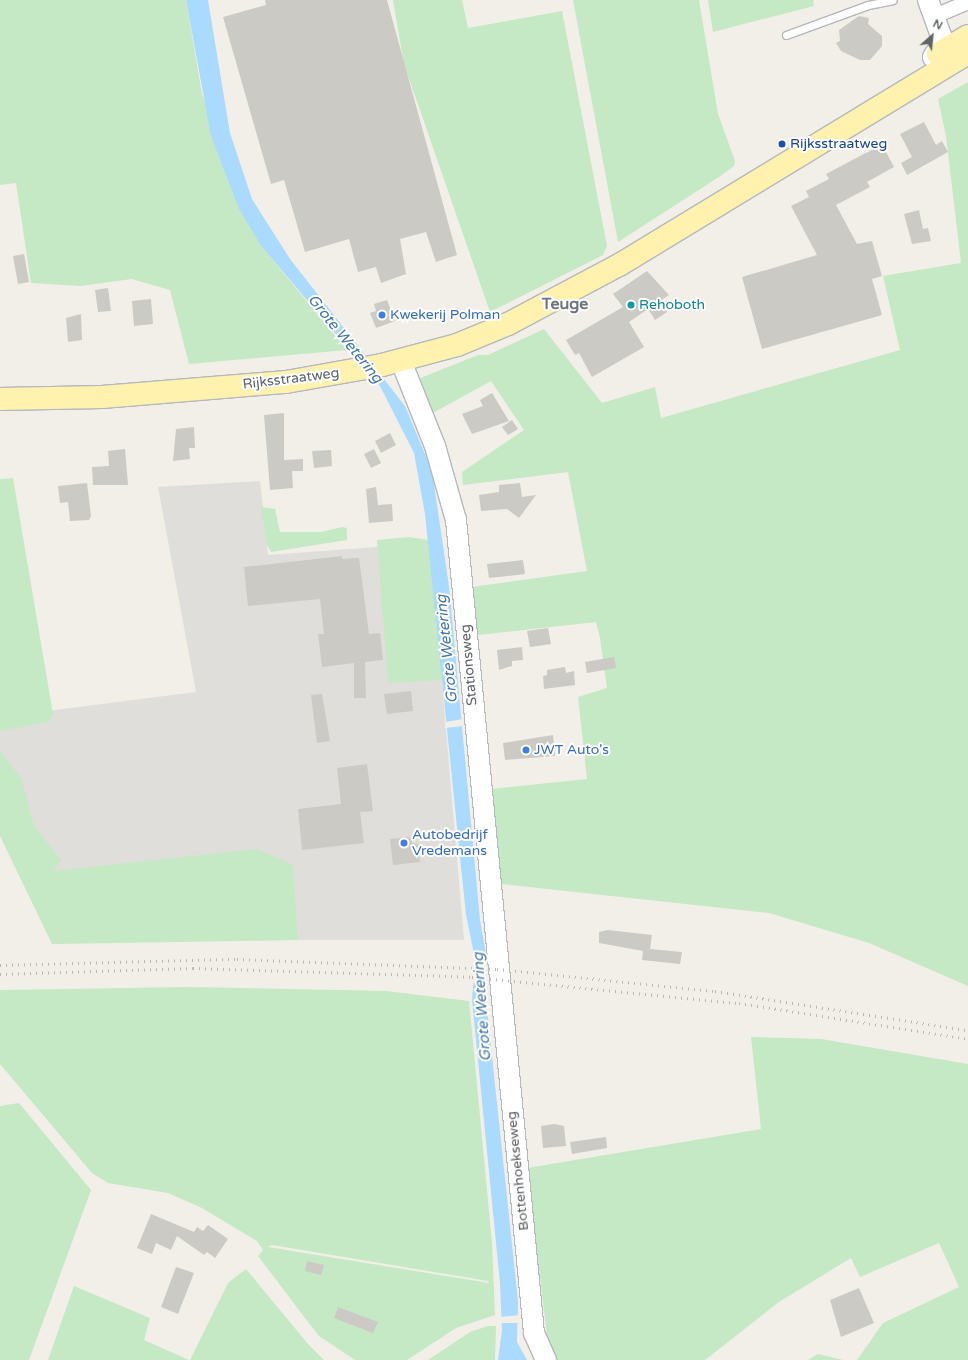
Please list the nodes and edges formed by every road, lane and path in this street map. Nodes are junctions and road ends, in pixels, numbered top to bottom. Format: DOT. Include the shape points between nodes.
graph roads {
  1 [pos="892,0"];
  2 [pos="968,2"];
  3 [pos="935,10"];
  4 [pos="786,35"];
  5 [pos="963,47"];
  6 [pos="933,57"];
  7 [pos="773,168"];
  8 [pos="392,363"];
  9 [pos="0,399"];
  10 [pos="498,979"];
  11 [pos="546,1360"];
  1 -- 4 [label="lane" via="868,5"];
  2 -- 3 [label="street"];
  3 -- 5 [label="street"];
  3 -- 6 [label="street" via="941,42"];
  5 -- 6 [label="main road, Rijksstraatweg"];
  5 -- 7 [label="main road, Rijksstraatweg"];
  6 -- 7 [label="main road, Rijksstraatweg" via="808,140"];
  7 -- 8 [label="main road, Rijksstraatweg" via="621,264 508,324 457,345"];
  8 -- 9 [label="main road, Rijksstraatweg" via="358,371 196,390"];
  8 -- 10 [label="street, Stationsweg" via="435,446 456,520"];
  10 -- 11 [label="street, Bottenhoekseweg" via="534,1333"];
}
